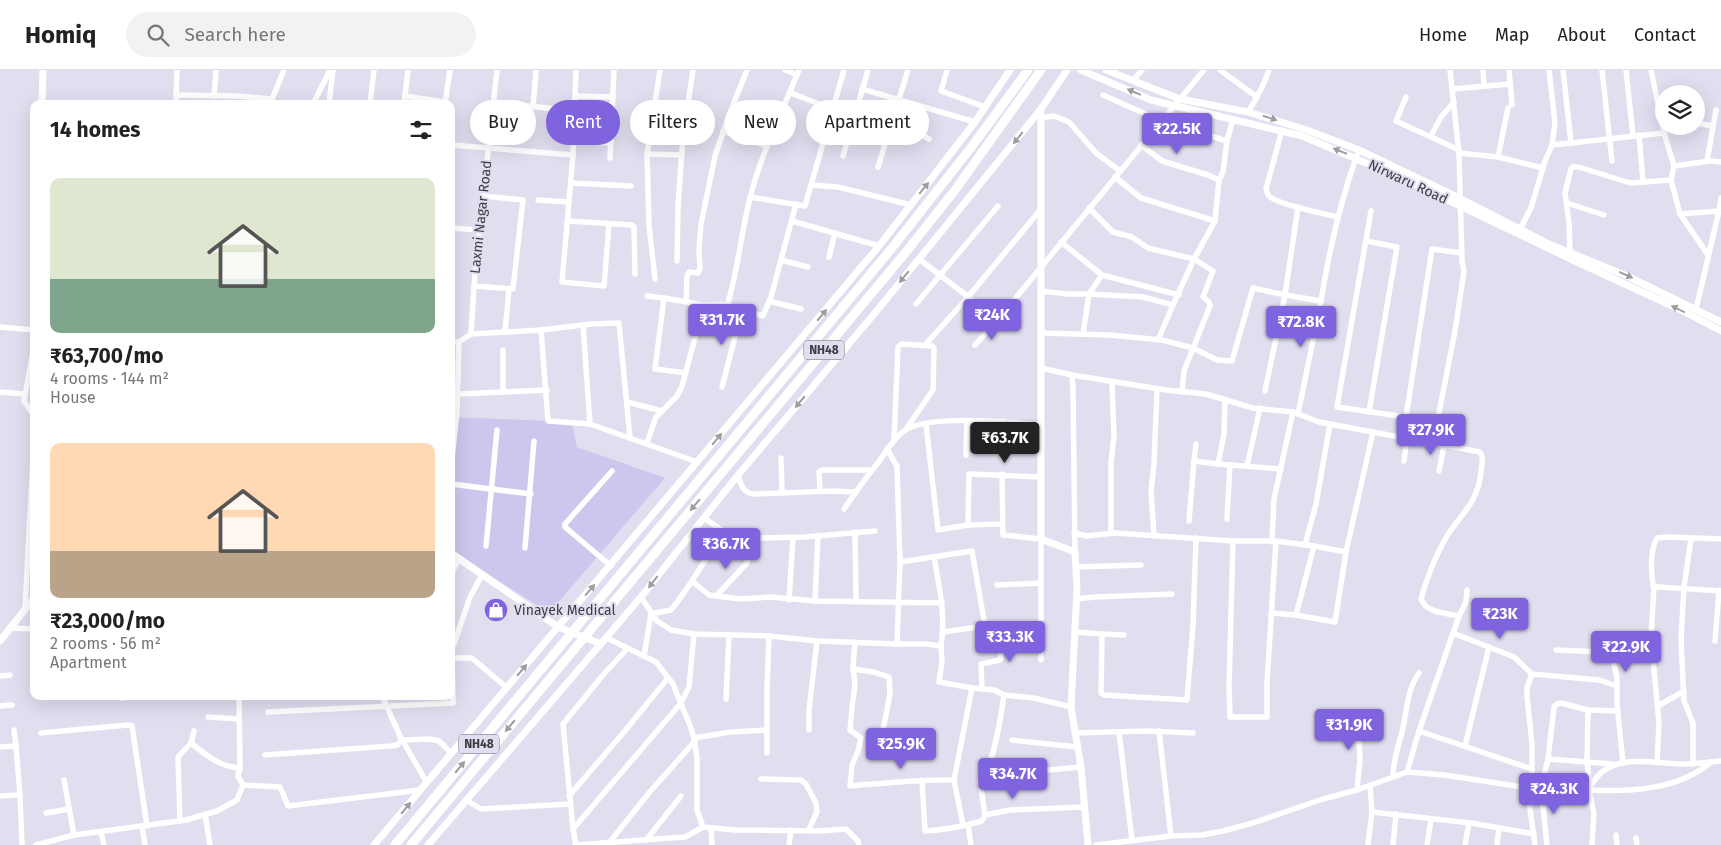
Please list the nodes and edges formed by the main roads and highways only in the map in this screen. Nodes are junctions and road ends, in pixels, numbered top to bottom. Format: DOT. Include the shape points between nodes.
graph roads {
  1 [pos="1028,70"];
  2 [pos="1041,70"];
  3 [pos="395,845"];
  4 [pos="411,845"];
  3 -- 1 [label="highway, NH48, one-way" via="892,248"];
  2 -- 4 [label="highway, NH48, one-way" via="955,190 894,267"];
}
